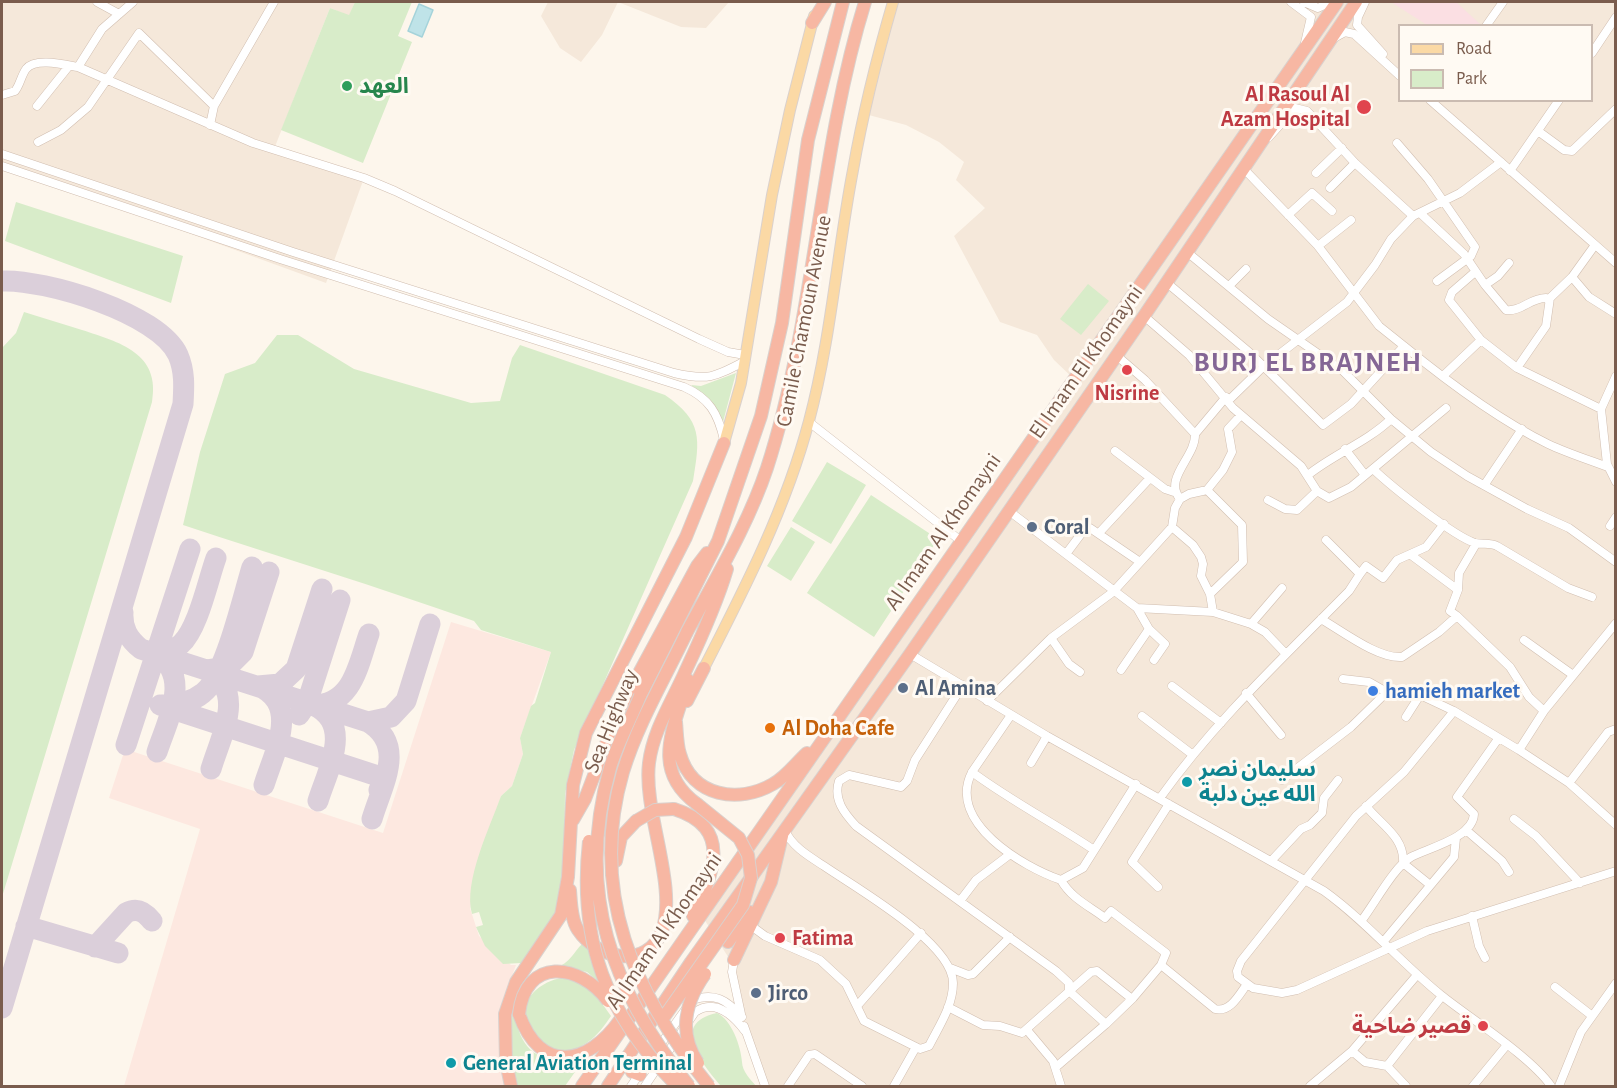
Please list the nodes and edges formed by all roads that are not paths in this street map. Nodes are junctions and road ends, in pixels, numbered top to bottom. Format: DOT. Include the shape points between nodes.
graph roads {
  1 [pos="97,2"];
  2 [pos="133,2"];
  3 [pos="274,2"];
  4 [pos="819,2"];
  5 [pos="825,2"];
  6 [pos="843,2"];
  7 [pos="865,2"];
  8 [pos="893,2"];
  9 [pos="1292,2"];
  10 [pos="1304,2"];
  11 [pos="1330,2"];
  12 [pos="1337,2"];
  13 [pos="1356,2"];
  14 [pos="1365,2"];
  15 [pos="1503,2"];
  16 [pos="119,14"];
  17 [pos="1616,17"];
  18 [pos="812,23"];
  19 [pos="1487,24"];
  20 [pos="1357,31"];
  21 [pos="1326,44"];
  22 [pos="1304,49"];
  23 [pos="1593,51"];
  24 [pos="69,66"];
  25 [pos="78,67"];
  26 [pos="1398,67"];
  27 [pos="1398,74"];
  28 [pos="106,79"];
  29 [pos="2,95"];
  30 [pos="1432,102"];
  31 [pos="1558,102"];
  32 [pos="38,106"];
  33 [pos="214,106"];
  34 [pos="1616,109"];
  35 [pos="210,125"];
  36 [pos="1538,131"];
  37 [pos="1262,141"];
  38 [pos="38,142"];
  39 [pos="1397,143"];
  40 [pos="1342,148"];
  41 [pos="2,154"];
  42 [pos="1501,162"];
  43 [pos="1355,163"];
  44 [pos="2,165"];
  45 [pos="1244,169"];
  46 [pos="1510,171"];
  47 [pos="1316,173"];
  48 [pos="1330,188"];
  49 [pos="1442,202"];
  50 [pos="1332,211"];
  51 [pos="1288,215"];
  52 [pos="1417,215"];
  53 [pos="1351,219"];
  54 [pos="1595,245"];
  55 [pos="1318,246"];
  56 [pos="1187,252"];
  57 [pos="1467,257"];
  58 [pos="1509,263"];
  59 [pos="1616,263"];
  60 [pos="1246,269"];
  61 [pos="1475,272"];
  62 [pos="1572,277"];
  63 [pos="1437,281"];
  64 [pos="1166,282"];
  65 [pos="1485,285"];
  66 [pos="1229,286"];
  67 [pos="1354,292"];
  68 [pos="1549,301"];
  69 [pos="1616,314"];
  70 [pos="1144,316"];
  71 [pos="1481,340"];
  72 [pos="1298,341"];
  73 [pos="1404,346"];
  74 [pos="1094,350"];
  75 [pos="745,358"];
  76 [pos="1114,358"];
  77 [pos="1264,366"];
  78 [pos="1517,368"];
  79 [pos="1443,376"];
  80 [pos="1616,376"];
  81 [pos="1070,383"];
  82 [pos="1363,391"];
  83 [pos="1087,395"];
  84 [pos="1227,399"];
  85 [pos="1446,408"];
  86 [pos="1601,409"];
  87 [pos="1241,415"];
  88 [pos="1391,419"];
  89 [pos="809,422"];
  90 [pos="1522,429"];
  91 [pos="1195,434"];
  92 [pos="1412,436"];
  93 [pos="724,443"];
  94 [pos="1345,449"];
  95 [pos="1114,451"];
  96 [pos="1608,467"];
  97 [pos="1373,469"];
  98 [pos="1308,475"];
  99 [pos="1365,475"];
  100 [pos="1150,477"];
  101 [pos="1616,482"];
  102 [pos="1485,484"];
  103 [pos="1207,490"];
  104 [pos="1317,491"];
  105 [pos="1177,496"];
  106 [pos="1268,500"];
  107 [pos="1009,511"];
  108 [pos="1616,517"];
  109 [pos="1444,524"];
  110 [pos="1610,526"];
  111 [pos="1172,528"];
  112 [pos="1099,533"];
  113 [pos="1326,540"];
  114 [pos="718,541"];
  115 [pos="961,541"];
  116 [pos="1476,544"];
  117 [pos="732,546"];
  118 [pos="1066,554"];
  119 [pos="1411,555"];
  120 [pos="1140,562"];
  121 [pos="1616,562"];
  122 [pos="1360,574"];
  123 [pos="1282,588"];
  124 [pos="1458,590"];
  125 [pos="1113,592"];
  126 [pos="1210,594"];
  127 [pos="1592,597"];
  128 [pos="1137,608"];
  129 [pos="1213,612"];
  130 [pos="1457,616"];
  131 [pos="1321,619"];
  132 [pos="1616,623"];
  133 [pos="1251,624"];
  134 [pos="1149,629"];
  135 [pos="1611,634"];
  136 [pos="1051,638"];
  137 [pos="1524,640"];
  138 [pos="1285,653"];
  139 [pos="910,654"];
  140 [pos="1154,660"];
  141 [pos="704,668"];
  142 [pos="687,670"];
  143 [pos="1121,670"];
  144 [pos="1080,672"];
  145 [pos="1573,675"];
  146 [pos="1343,679"];
  147 [pos="963,685"];
  148 [pos="1172,686"];
  149 [pos="1387,692"];
  150 [pos="1246,693"];
  151 [pos="1417,697"];
  152 [pos="987,701"];
  153 [pos="1454,711"];
  154 [pos="1544,711"];
  155 [pos="1011,715"];
  156 [pos="1142,716"];
  157 [pos="1406,717"];
  158 [pos="677,718"];
  159 [pos="1221,723"];
  160 [pos="1616,729"];
  161 [pos="1281,735"];
  162 [pos="1047,736"];
  163 [pos="1498,739"];
  164 [pos="819,746"];
  165 [pos="1520,750"];
  166 [pos="1192,755"];
  167 [pos="1031,763"];
  168 [pos="610,768"];
  169 [pos="972,772"];
  170 [pos="1282,780"];
  171 [pos="1338,780"];
  172 [pos="1569,783"];
  173 [pos="1136,784"];
  174 [pos="783,797"];
  175 [pos="1160,798"];
  176 [pos="1169,804"];
  177 [pos="1366,806"];
  178 [pos="800,809"];
  179 [pos="1514,819"];
  180 [pos="573,820"];
  181 [pos="1616,825"];
  182 [pos="1466,830"];
  183 [pos="784,831"];
  184 [pos="1456,838"];
  185 [pos="1094,850"];
  186 [pos="1009,855"];
  187 [pos="1272,860"];
  188 [pos="1403,863"];
  189 [pos="1616,871"];
  190 [pos="1509,872"];
  191 [pos="568,877"];
  192 [pos="1306,879"];
  193 [pos="1061,880"];
  194 [pos="1580,883"];
  195 [pos="1429,884"];
  196 [pos="1158,887"];
  197 [pos="960,902"];
  198 [pos="1472,916"];
  199 [pos="1362,920"];
  200 [pos="750,925"];
  201 [pos="921,933"];
  202 [pos="1010,937"];
  203 [pos="1384,941"];
  204 [pos="1392,949"];
  205 [pos="675,953"];
  206 [pos="630,954"];
  207 [pos="1485,958"];
  208 [pos="734,960"];
  209 [pos="1161,965"];
  210 [pos="950,968"];
  211 [pos="1417,975"];
  212 [pos="1616,983"];
  213 [pos="1247,984"];
  214 [pos="1555,987"];
  215 [pos="1070,991"];
  216 [pos="1442,996"];
  217 [pos="1132,999"];
  218 [pos="857,1006"];
  219 [pos="948,1007"];
  220 [pos="1592,1015"];
  221 [pos="742,1017"];
  222 [pos="1106,1024"];
  223 [pos="630,1029"];
  224 [pos="1027,1030"];
  225 [pos="645,1031"];
  226 [pos="745,1031"];
  227 [pos="1506,1046"];
  228 [pos="916,1047"];
  229 [pos="1352,1051"];
  230 [pos="645,1052"];
  231 [pos="627,1059"];
  232 [pos="1387,1066"];
  233 [pos="1056,1068"];
  234 [pos="643,1081"];
  235 [pos="511,1086"];
  236 [pos="582,1086"];
  237 [pos="608,1086"];
  238 [pos="631,1086"];
  239 [pos="669,1086"];
  240 [pos="677,1086"];
  241 [pos="689,1086"];
  242 [pos="711,1086"];
  243 [pos="765,1086"];
  244 [pos="788,1086"];
  245 [pos="862,1086"];
  246 [pos="894,1086"];
  247 [pos="1061,1086"];
  248 [pos="1310,1086"];
  249 [pos="1406,1086"];
  250 [pos="1473,1086"];
  251 [pos="1551,1086"];
  252 [pos="1559,1086"];
  1 -- 16 [label="street"];
  2 -- 16 [label="street"];
  3 -- 33 [label="street"];
  4 -- 18 [label="main road"];
  5 -- 18 [label="highway"];
  6 -- 114 [label="highway, Camile Chamoun Avenue" via="808,140 772,371 747,461"];
  7 -- 117 [label="highway, Camile Chamoun Avenue" via="836,108 807,288 780,420 766,471"];
  8 -- 89 [label="main road, Camile Chamoun Avenue" via="853,170"];
  9 -- 22 [label="street" via="1312,19"];
  10 -- 11 [label="street" via="1318,8"];
  12 -- 22 [label="highway, Al Imam Al Khomayni"];
  13 -- 21 [label="highway, El Imam El Khomayni"];
  14 -- 20 [label="street"];
  15 -- 19 [label="street"];
  16 -- 25 [label="street" via="102,29"];
  17 -- 23 [label="street"];
  18 -- 75 [label="main road" via="772,195"];
  20 -- 21 [label="street" via="1341,33"];
  20 -- 26 [label="street"];
  20 -- 27 [label="street"];
  21 -- 37 [label="highway, El Imam El Khomayni"];
  22 -- 74 [label="highway, Al Imam Al Khomayni"];
  24 -- 25 [label="street"];
  24 -- 29 [label="street" via="33,65 26,69 15,91"];
  24 -- 32 [label="street"];
  25 -- 28 [label="street"];
  28 -- 33 [label="street" via="139,33"];
  28 -- 35 [label="street"];
  28 -- 38 [label="street" via="88,107 61,130"];
  30 -- 42 [label="street"];
  31 -- 36 [label="street"];
  33 -- 35 [label="street"];
  34 -- 36 [label="street" via="1572,151 1564,150"];
  35 -- 75 [label="street" via="385,187"];
  36 -- 46 [label="street"];
  37 -- 40 [label="street" via="1274,134 1298,107 1307,111"];
  37 -- 45 [label="highway, El Imam El Khomayni"];
  39 -- 49 [label="street"];
  40 -- 43 [label="street"];
  40 -- 47 [label="street"];
  41 -- 75 [label="street" via="293,252 674,373 711,378"];
  42 -- 46 [label="street"];
  42 -- 49 [label="street"];
  43 -- 48 [label="street"];
  43 -- 52 [label="street"];
  44 -- 93 [label="street" via="280,259 684,387 711,406"];
  45 -- 51 [label="street"];
  45 -- 56 [label="highway, El Imam El Khomayni"];
  46 -- 54 [label="street"];
  49 -- 52 [label="street"];
  49 -- 57 [label="street" via="1474,244 1473,254"];
  50 -- 51 [label="street" via="1312,193"];
  51 -- 55 [label="street"];
  52 -- 57 [label="street"];
  52 -- 67 [label="street" via="1391,239"];
  53 -- 55 [label="street"];
  54 -- 59 [label="street"];
  54 -- 62 [label="street"];
  55 -- 67 [label="street"];
  56 -- 64 [label="highway, El Imam El Khomayni"];
  56 -- 66 [label="street"];
  57 -- 61 [label="street"];
  57 -- 63 [label="street"];
  58 -- 65 [label="street"];
  60 -- 66 [label="street"];
  61 -- 65 [label="street"];
  61 -- 71 [label="street" via="1456,288 1449,300"];
  62 -- 68 [label="street"];
  62 -- 69 [label="street" via="1589,297"];
  64 -- 70 [label="highway, El Imam El Khomayni"];
  64 -- 77 [label="street"];
  65 -- 68 [label="street" via="1506,310 1515,310 1533,299"];
  66 -- 72 [label="street"];
  67 -- 72 [label="street"];
  67 -- 73 [label="street" via="1379,327"];
  68 -- 78 [label="street" via="1546,326"];
  70 -- 76 [label="highway, El Imam El Khomayni"];
  70 -- 84 [label="street" via="1190,355"];
  71 -- 78 [label="street"];
  71 -- 79 [label="street"];
  72 -- 77 [label="street"];
  72 -- 82 [label="street" via="1343,371"];
  73 -- 79 [label="street"];
  73 -- 82 [label="street"];
  74 -- 76 [label="highway" via="1092,359 1096,365 1102,366"];
  74 -- 81 [label="highway, Al Imam Al Khomayni"];
  75 -- 93 [label="main road"];
  76 -- 83 [label="highway, El Imam El Khomayni"];
  76 -- 91 [label="street" via="1152,388"];
  77 -- 82 [label="street" via="1323,425"];
  77 -- 84 [label="street"];
  78 -- 86 [label="street"];
  79 -- 90 [label="street"];
  80 -- 86 [label="street"];
  81 -- 83 [label="highway" via="1081,378 1088,380"];
  81 -- 115 [label="highway, Al Imam Al Khomayni"];
  82 -- 88 [label="street"];
  83 -- 107 [label="highway, El Imam El Khomayni"];
  84 -- 87 [label="street"];
  84 -- 91 [label="street"];
  85 -- 92 [label="street"];
  86 -- 96 [label="street"];
  87 -- 98 [label="street" via="1268,435"];
  87 -- 103 [label="street" via="1228,431 1233,446 1228,462"];
  88 -- 92 [label="street"];
  88 -- 94 [label="street" via="1374,434"];
  89 -- 115 [label="street"];
  89 -- 141 [label="main road, Camile Chamoun Avenue" via="772,531"];
  90 -- 96 [label="street"];
  90 -- 102 [label="street"];
  91 -- 105 [label="street" via="1176,480"];
  92 -- 97 [label="street"];
  92 -- 102 [label="street" via="1467,476"];
  93 -- 180 [label="highway" via="686,537 586,733 576,766"];
  94 -- 98 [label="street"];
  94 -- 99 [label="street"];
  95 -- 100 [label="street"];
  96 -- 101 [label="street"];
  97 -- 99 [label="street"];
  97 -- 109 [label="street"];
  98 -- 104 [label="street"];
  99 -- 104 [label="street" via="1333,498"];
  100 -- 105 [label="street"];
  100 -- 112 [label="street"];
  102 -- 121 [label="street" via="1569,528"];
  103 -- 105 [label="street"];
  103 -- 126 [label="street" via="1244,531 1243,562"];
  104 -- 106 [label="street" via="1297,510"];
  105 -- 111 [label="street"];
  107 -- 118 [label="street"];
  107 -- 139 [label="highway, El Imam El Khomayni"];
  108 -- 110 [label="street"];
  109 -- 116 [label="street"];
  109 -- 119 [label="street" via="1426,547"];
  111 -- 120 [label="street"];
  111 -- 126 [label="street" via="1193,545 1201,558 1201,576"];
  112 -- 118 [label="street" via="1087,528"];
  112 -- 120 [label="street"];
  113 -- 122 [label="street"];
  114 -- 168 [label="highway, Sea Highway, bridge" via="640,696"];
  114 -- 180 [label="highway" via="698,566 630,688"];
  115 -- 164 [label="highway, Al Imam Al Khomayni"];
  116 -- 124 [label="street" via="1459,573"];
  116 -- 127 [label="street" via="1489,542 1568,588"];
  117 -- 142 [label="highway" via="724,580"];
  117 -- 206 [label="highway, Sea Highway, bridge" via="637,733 622,773 609,871 615,909"];
  118 -- 125 [label="street"];
  119 -- 122 [label="street" via="1397,560 1383,578 1366,566"];
  119 -- 124 [label="street"];
  120 -- 125 [label="street"];
  122 -- 131 [label="street"];
  123 -- 133 [label="street"];
  124 -- 130 [label="street" via="1450,611"];
  125 -- 128 [label="street"];
  125 -- 136 [label="street"];
  126 -- 129 [label="street"];
  128 -- 129 [label="street"];
  128 -- 134 [label="street"];
  129 -- 133 [label="street"];
  130 -- 131 [label="street" via="1439,632 1395,658"];
  130 -- 154 [label="street" via="1510,667 1529,697"];
  131 -- 138 [label="street"];
  132 -- 135 [label="street"];
  133 -- 138 [label="street"];
  134 -- 140 [label="street" via="1165,644"];
  134 -- 143 [label="street"];
  135 -- 145 [label="street"];
  136 -- 144 [label="street" via="1069,664"];
  136 -- 152 [label="street"];
  137 -- 145 [label="street"];
  138 -- 150 [label="street"];
  139 -- 147 [label="street"];
  139 -- 178 [label="highway, El Imam El Khomayni"];
  141 -- 158 [label="highway"];
  142 -- 158 [label="highway" via="688,680"];
  142 -- 191 [label="highway" via="663,717 649,762 663,878 665,908 661,934 642,954 629,958 618,957 588,941 577,929"];
  145 -- 154 [label="street"];
  146 -- 149 [label="street" via="1369,682"];
  147 -- 152 [label="street"];
  147 -- 197 [label="street" via="901,787 849,775 839,781 837,795 856,826"];
  148 -- 159 [label="street"];
  149 -- 151 [label="street"];
  149 -- 170 [label="street" via="1351,727"];
  150 -- 159 [label="street"];
  150 -- 161 [label="street"];
  151 -- 153 [label="street"];
  151 -- 157 [label="street"];
  152 -- 155 [label="street"];
  153 -- 163 [label="street"];
  153 -- 177 [label="street" via="1404,772"];
  154 -- 165 [label="street"];
  155 -- 162 [label="street"];
  155 -- 169 [label="street"];
  156 -- 166 [label="street"];
  158 -- 164 [label="highway" via="679,753 685,768 707,790 730,796 748,795 776,783"];
  158 -- 225 [label="highway, bridge" via="668,751 671,776 686,796 739,838 748,855 751,878 743,904 664,1017"];
  159 -- 166 [label="street"];
  160 -- 172 [label="street" via="1608,732"];
  162 -- 167 [label="street"];
  162 -- 173 [label="street"];
  163 -- 165 [label="street"];
  163 -- 182 [label="street" via="1457,797 1474,814"];
  164 -- 174 [label="highway, Al Imam Al Khomayni"];
  165 -- 172 [label="street"];
  166 -- 175 [label="street"];
  168 -- 223 [label="highway, bridge" via="594,816 585,878 586,906 608,990"];
  168 -- 241 [label="highway, Sea Highway, bridge" via="598,821 595,872 599,911 612,959 629,999"];
  169 -- 185 [label="street"];
  169 -- 186 [label="street" via="967,792 975,820"];
  171 -- 187 [label="street" via="1324,798 1322,813 1300,829"];
  172 -- 181 [label="street"];
  173 -- 175 [label="street"];
  173 -- 185 [label="street"];
  174 -- 178 [label="highway" via="787,810"];
  174 -- 205 [label="highway, Al Imam Al Khomayni"];
  175 -- 176 [label="street"];
  176 -- 187 [label="street"];
  176 -- 196 [label="street" via="1132,862"];
  177 -- 188 [label="street" via="1380,823 1391,829 1404,853"];
  177 -- 192 [label="street"];
  178 -- 183 [label="highway, El Imam El Khomayni"];
  179 -- 194 [label="street" via="1536,836"];
  180 -- 191 [label="highway"];
  182 -- 184 [label="street"];
  182 -- 190 [label="street"];
  183 -- 200 [label="highway" via="774,876"];
  183 -- 201 [label="street" via="814,860"];
  183 -- 225 [label="highway, Al Imam Al Khomayni"];
  183 -- 242 [label="highway, bridge" via="746,918 698,983 685,1020 689,1047"];
  184 -- 188 [label="street"];
  184 -- 195 [label="street" via="1454,857"];
  185 -- 193 [label="street" via="1083,868"];
  186 -- 193 [label="street"];
  186 -- 197 [label="street" via="976,880"];
  187 -- 192 [label="street"];
  188 -- 195 [label="street"];
  188 -- 199 [label="street"];
  189 -- 194 [label="street"];
  191 -- 235 [label="highway" via="561,915 516,982 505,1014 505,1054"];
  192 -- 199 [label="street"];
  192 -- 213 [label="street" via="1238,966 1238,977"];
  193 -- 209 [label="street" via="1068,892 1105,918 1111,911 1166,953"];
  194 -- 198 [label="street"];
  195 -- 203 [label="street"];
  197 -- 202 [label="street"];
  198 -- 204 [label="street" via="1427,931"];
  198 -- 207 [label="street"];
  199 -- 203 [label="street"];
  200 -- 208 [label="highway"];
  200 -- 218 [label="street" via="834,970"];
  201 -- 210 [label="street"];
  201 -- 218 [label="street"];
  202 -- 210 [label="street" via="974,974"];
  202 -- 215 [label="street" via="1064,977"];
  203 -- 204 [label="street"];
  204 -- 211 [label="street"];
  204 -- 213 [label="street" via="1297,990 1269,993"];
  205 -- 206 [label="highway, bridge" via="708,884 715,852 701,823 674,809 655,810 636,820 621,837 615,865"];
  205 -- 223 [label="highway, bridge" via="657,968 618,1024 575,1057 557,1056 540,1049 526,1034 519,1014 520,1002 533,983 551,972 570,971 598,988"];
  205 -- 236 [label="highway, Al Imam Al Khomayni"];
  206 -- 242 [label="highway, Sea Highway, bridge" via="644,990 681,1052"];
  208 -- 221 [label="street" via="731,969"];
  209 -- 213 [label="street" via="1220,1010 1228,1007"];
  209 -- 217 [label="street"];
  210 -- 219 [label="street" via="953,984"];
  211 -- 216 [label="street"];
  211 -- 229 [label="street"];
  212 -- 220 [label="street"];
  214 -- 220 [label="street"];
  215 -- 217 [label="street" via="1097,971"];
  215 -- 222 [label="street"];
  215 -- 224 [label="street"];
  216 -- 227 [label="street"];
  216 -- 232 [label="street"];
  217 -- 222 [label="street"];
  218 -- 228 [label="street" via="864,1021"];
  219 -- 224 [label="street" via="983,1025 1000,1026 1019,1034"];
  219 -- 228 [label="street" via="929,1046"];
  220 -- 252 [label="street" via="1569,1057"];
  221 -- 226 [label="street"];
  221 -- 234 [label="street" via="725,1000 706,996 692,1000"];
  222 -- 233 [label="street"];
  223 -- 230 [label="highway, bridge"];
  224 -- 233 [label="street" via="1048,1052"];
  225 -- 231 [label="highway, Al Imam Al Khomayni"];
  226 -- 234 [label="street" via="732,1015 717,1007 700,1008"];
  226 -- 243 [label="street"];
  227 -- 250 [label="street"];
  227 -- 251 [label="street"];
  228 -- 246 [label="street"];
  229 -- 232 [label="street" via="1365,1062"];
  229 -- 248 [label="street"];
  230 -- 239 [label="highway, bridge"];
  230 -- 240 [label="highway, bridge"];
  231 -- 234 [label="highway" via="632,1072"];
  231 -- 237 [label="highway, Al Imam Al Khomayni"];
  232 -- 249 [label="street"];
  233 -- 247 [label="street"];
  234 -- 238 [label="street"];
  244 -- 245 [label="street" via="809,1056 815,1054"];
}
